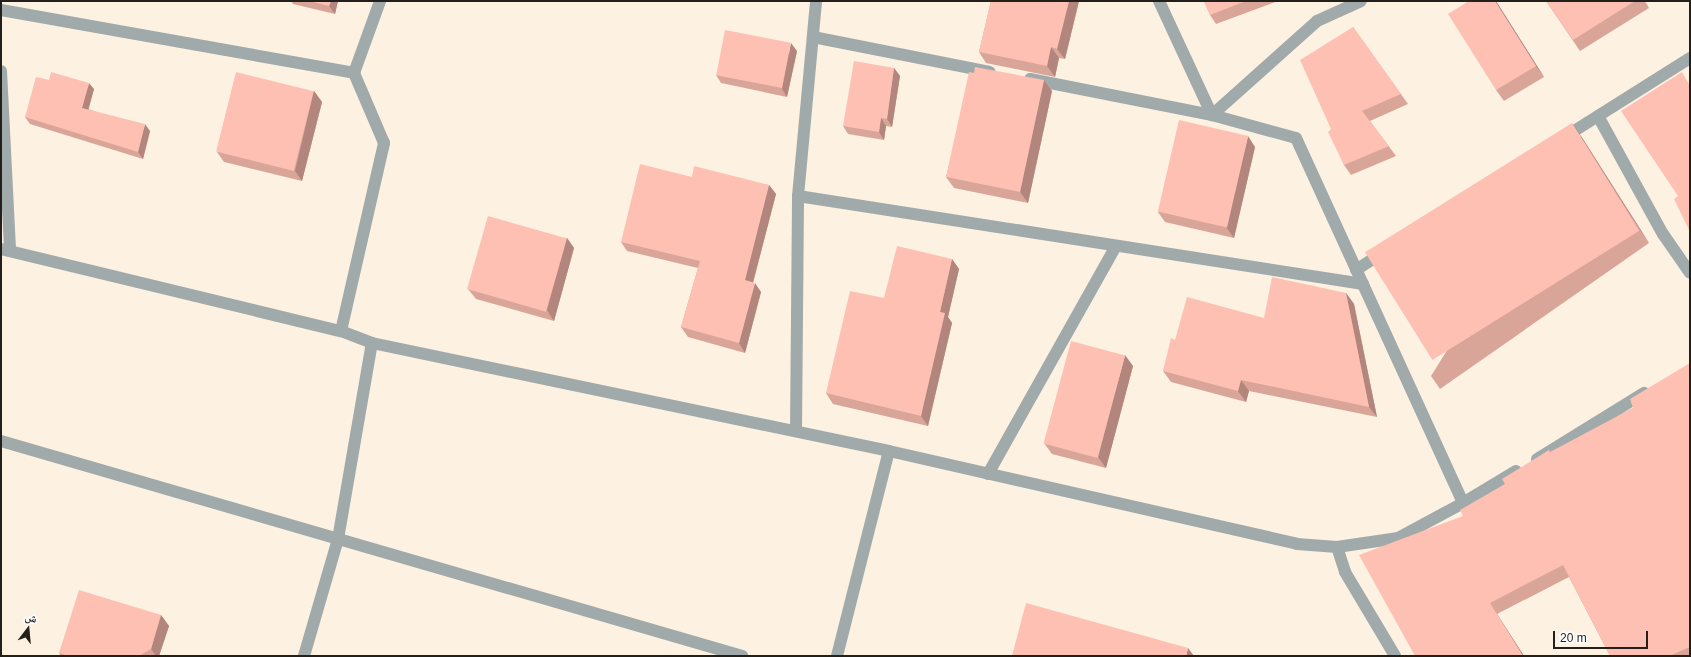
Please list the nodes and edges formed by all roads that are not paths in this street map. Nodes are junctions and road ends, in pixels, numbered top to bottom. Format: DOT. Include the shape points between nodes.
graph roads {
  1 [pos="380,1"];
  2 [pos="816,1"];
  3 [pos="1159,1"];
  4 [pos="1361,1"];
  5 [pos="1,10"];
  6 [pos="813,37"];
  7 [pos="1690,58"];
  8 [pos="1,71"];
  9 [pos="354,73"];
  10 [pos="1001,74"];
  11 [pos="1016,77"];
  12 [pos="1212,115"];
  13 [pos="1598,116"];
  14 [pos="1551,146"];
  15 [pos="798,196"];
  16 [pos="1396,244"];
  17 [pos="1116,246"];
  18 [pos="6,250"];
  19 [pos="1356,270"];
  20 [pos="1690,273"];
  21 [pos="1363,284"];
  22 [pos="341,331"];
  23 [pos="372,343"];
  24 [pos="1657,385"];
  25 [pos="796,431"];
  26 [pos="1,441"];
  27 [pos="889,451"];
  28 [pos="988,474"];
  29 [pos="1463,504"];
  30 [pos="338,539"];
  31 [pos="1336,547"];
  32 [pos="304,656"];
  33 [pos="742,656"];
  34 [pos="837,656"];
  35 [pos="1395,656"];
  1 -- 9 [label="street"];
  2 -- 6 [label="street"];
  3 -- 12 [label="street"];
  4 -- 12 [label="street" via="1317,21"];
  5 -- 9 [label="street"];
  6 -- 10 [label="street"];
  6 -- 15 [label="street"];
  7 -- 13 [label="street"];
  8 -- 18 [label="street"];
  9 -- 22 [label="street" via="384,143"];
  11 -- 12 [label="street"];
  12 -- 19 [label="street" via="1296,138"];
  13 -- 14 [label="street"];
  13 -- 20 [label="street" via="1663,234"];
  15 -- 17 [label="street"];
  15 -- 25 [label="street"];
  16 -- 19 [label="street"];
  17 -- 21 [label="street"];
  17 -- 28 [label="street"];
  18 -- 22 [label="street"];
  19 -- 21 [label="street"];
  21 -- 29 [label="street"];
  22 -- 23 [label="street"];
  23 -- 25 [label="street"];
  23 -- 30 [label="street"];
  24 -- 29 [label="street"];
  25 -- 27 [label="street"];
  26 -- 30 [label="street"];
  27 -- 28 [label="street"];
  27 -- 34 [label="street"];
  28 -- 31 [label="street" via="1297,544"];
  29 -- 31 [label="street" via="1398,538"];
  30 -- 32 [label="street"];
  30 -- 33 [label="street"];
  31 -- 35 [label="street" via="1346,572"];
}
